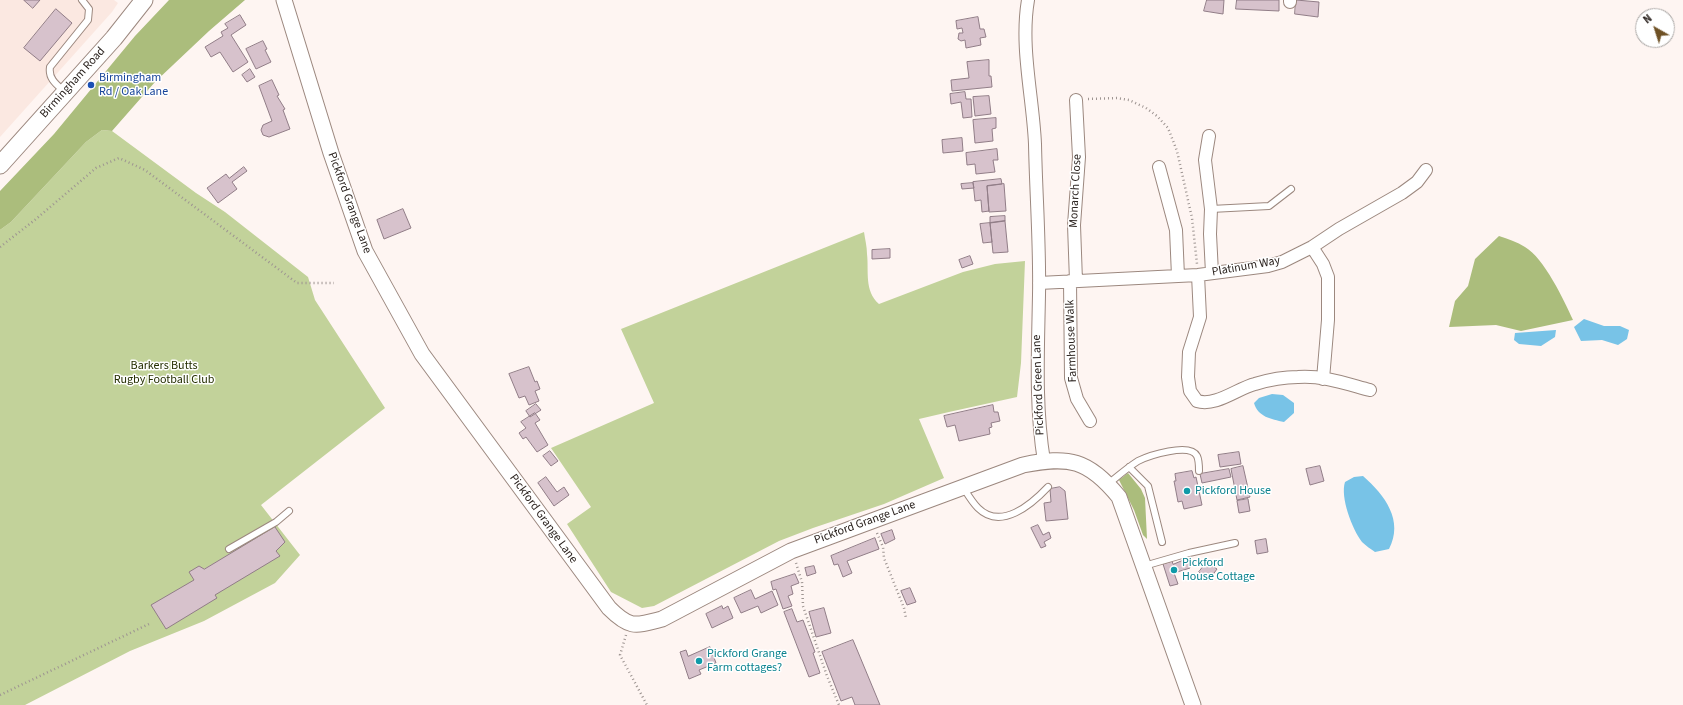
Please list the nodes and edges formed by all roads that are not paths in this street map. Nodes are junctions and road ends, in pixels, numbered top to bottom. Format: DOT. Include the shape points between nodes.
graph roads {
  1 [pos="82,0"];
  2 [pos="284,0"];
  3 [pos="1028,0"];
  4 [pos="139,2"];
  5 [pos="65,92"];
  6 [pos="1076,100"];
  7 [pos="1209,136"];
  8 [pos="0,165"];
  9 [pos="1159,167"];
  10 [pos="1426,170"];
  11 [pos="1291,190"];
  12 [pos="1211,209"];
  13 [pos="1312,247"];
  14 [pos="1212,273"];
  15 [pos="1198,275"];
  16 [pos="1178,276"];
  17 [pos="1073,281"];
  18 [pos="1039,283"];
  19 [pos="1324,379"];
  20 [pos="1370,390"];
  21 [pos="1090,421"];
  22 [pos="1044,461"];
  23 [pos="1129,467"];
  24 [pos="1199,471"];
  25 [pos="1108,484"];
  26 [pos="963,487"];
  27 [pos="1048,487"];
  28 [pos="289,511"];
  29 [pos="1162,542"];
  30 [pos="1235,543"];
  31 [pos="229,549"];
  32 [pos="1144,566"];
  33 [pos="1193,705"];
  1 -- 5 [label="lane" via="89,9 88,20 50,67 51,78"];
  2 -- 26 [label="street, Pickford Grange Lane" via="331,153 365,251 422,354 609,608 621,620 630,624 642,624 662,618 791,551"];
  3 -- 18 [label="street, Pickford Green Lane" via="1025,16 1026,42 1034,136"];
  4 -- 5 [label="main road, Birmingham Road" via="114,38"];
  5 -- 8 [label="main road, Birmingham Road"];
  6 -- 17 [label="street, Monarch Close" via="1079,157"];
  7 -- 12 [label="street" via="1205,160"];
  9 -- 16 [label="street" via="1176,230"];
  10 -- 13 [label="street, Platinum Way" via="1417,182 1402,193"];
  11 -- 12 [label="lane" via="1270,206"];
  12 -- 14 [label="street"];
  13 -- 14 [label="street, Platinum Way" via="1268,266"];
  13 -- 19 [label="street" via="1328,278"];
  14 -- 15 [label="street, Platinum Way"];
  15 -- 16 [label="street, Platinum Way"];
  15 -- 19 [label="street" via="1200,316 1189,352 1188,377 1194,398 1207,402 1256,384 1298,377"];
  16 -- 17 [label="street, Platinum Way"];
  17 -- 18 [label="street, Platinum Way"];
  17 -- 21 [label="street, Farmhouse Walk" via="1071,378 1077,399"];
  18 -- 22 [label="street, Pickford Green Lane" via="1039,430"];
  19 -- 20 [label="street"];
  22 -- 25 [label="street" via="1072,462 1099,475"];
  22 -- 26 [label="street, Pickford Grange Lane" via="1023,465"];
  23 -- 24 [label="lane" via="1158,454 1182,450 1193,451"];
  23 -- 25 [label="lane"];
  23 -- 29 [label="lane" via="1148,486"];
  25 -- 32 [label="street" via="1119,497"];
  26 -- 27 [label="lane" via="978,509 1001,516 1008,516 1031,503"];
  28 -- 31 [label="lane" via="276,522"];
  30 -- 32 [label="lane"];
  32 -- 33 [label="street"];
}
